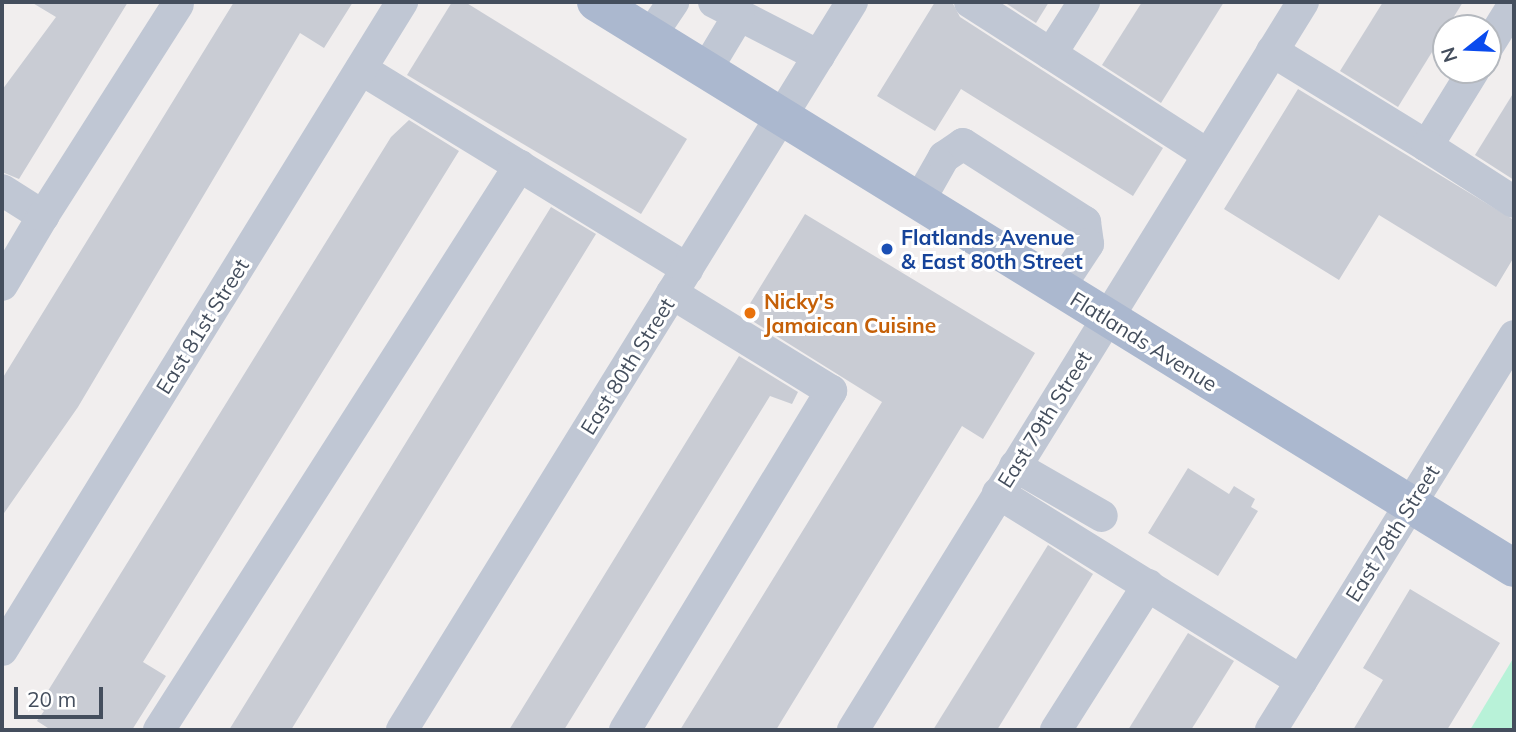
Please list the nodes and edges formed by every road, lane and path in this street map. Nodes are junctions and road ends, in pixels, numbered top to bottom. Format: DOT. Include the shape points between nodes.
graph roads {
  1 [pos="402,2"];
  2 [pos="596,2"];
  3 [pos="673,2"];
  4 [pos="852,2"];
  5 [pos="970,2"];
  6 [pos="1084,2"];
  7 [pos="1303,2"];
  8 [pos="178,4"];
  9 [pos="1514,4"];
  10 [pos="726,8"];
  11 [pos="1502,24"];
  12 [pos="650,36"];
  13 [pos="1272,51"];
  14 [pos="1051,54"];
  15 [pos="819,56"];
  16 [pos="360,69"];
  17 [pos="706,70"];
  18 [pos="1465,84"];
  19 [pos="782,116"];
  20 [pos="1427,146"];
  21 [pos="1208,155"];
  22 [pos="520,165"];
  23 [pos="2,190"];
  24 [pos="919,201"];
  25 [pos="1514,202"];
  26 [pos="43,216"];
  27 [pos="680,281"];
  28 [pos="2,285"];
  29 [pos="1059,288"];
  30 [pos="1107,318"];
  31 [pos="1514,335"];
  32 [pos="1015,466"];
  33 [pos="998,493"];
  34 [pos="1410,505"];
  35 [pos="1102,516"];
  36 [pos="1514,568"];
  37 [pos="1148,585"];
  38 [pos="2,650"];
  39 [pos="1301,681"];
  40 [pos="159,730"];
  41 [pos="402,730"];
  42 [pos="625,730"];
  43 [pos="853,730"];
  44 [pos="1056,730"];
  45 [pos="1270,730"];
  1 -- 16 [label="street, East 81st Street"];
  2 -- 12 [label="main road, Flatlands Avenue"];
  3 -- 12 [label="street"];
  4 -- 15 [label="street, East 80th Street"];
  5 -- 14 [label="street"];
  6 -- 14 [label="street"];
  7 -- 13 [label="street, East 79th Street"];
  8 -- 26 [label="street"];
  9 -- 11 [label="street"];
  10 -- 15 [label="street"];
  10 -- 17 [label="street"];
  12 -- 17 [label="main road, Flatlands Avenue"];
  13 -- 20 [label="street"];
  13 -- 21 [label="street, East 79th Street"];
  14 -- 21 [label="street"];
  15 -- 19 [label="street, East 80th Street"];
  16 -- 22 [label="street"];
  16 -- 38 [label="street, East 81st Street"];
  17 -- 19 [label="main road, Flatlands Avenue"];
  18 -- 20 [label="street"];
  19 -- 24 [label="main road, Flatlands Avenue"];
  19 -- 27 [label="street, East 80th Street"];
  20 -- 25 [label="street"];
  21 -- 30 [label="street, East 79th Street"];
  22 -- 27 [label="street"];
  22 -- 40 [label="street"];
  23 -- 26 [label="street"];
  24 -- 29 [label="main road, Flatlands Avenue"];
  24 -- 29 [label="street" via="944,157 963,144 1086,222 1088,244"];
  26 -- 28 [label="street"];
  27 -- 41 [label="street, East 80th Street"];
  27 -- 42 [label="street" via="831,391"];
  29 -- 30 [label="main road, Flatlands Avenue"];
  30 -- 32 [label="street, East 79th Street"];
  30 -- 34 [label="main road, Flatlands Avenue"];
  31 -- 34 [label="street, East 78th Street"];
  32 -- 33 [label="street, East 79th Street"];
  32 -- 35 [label="street"];
  33 -- 37 [label="street"];
  33 -- 43 [label="street, East 79th Street"];
  34 -- 36 [label="main road, Flatlands Avenue"];
  34 -- 39 [label="street, East 78th Street"];
  37 -- 39 [label="street"];
  37 -- 44 [label="street"];
  39 -- 45 [label="street, East 78th Street"];
}
